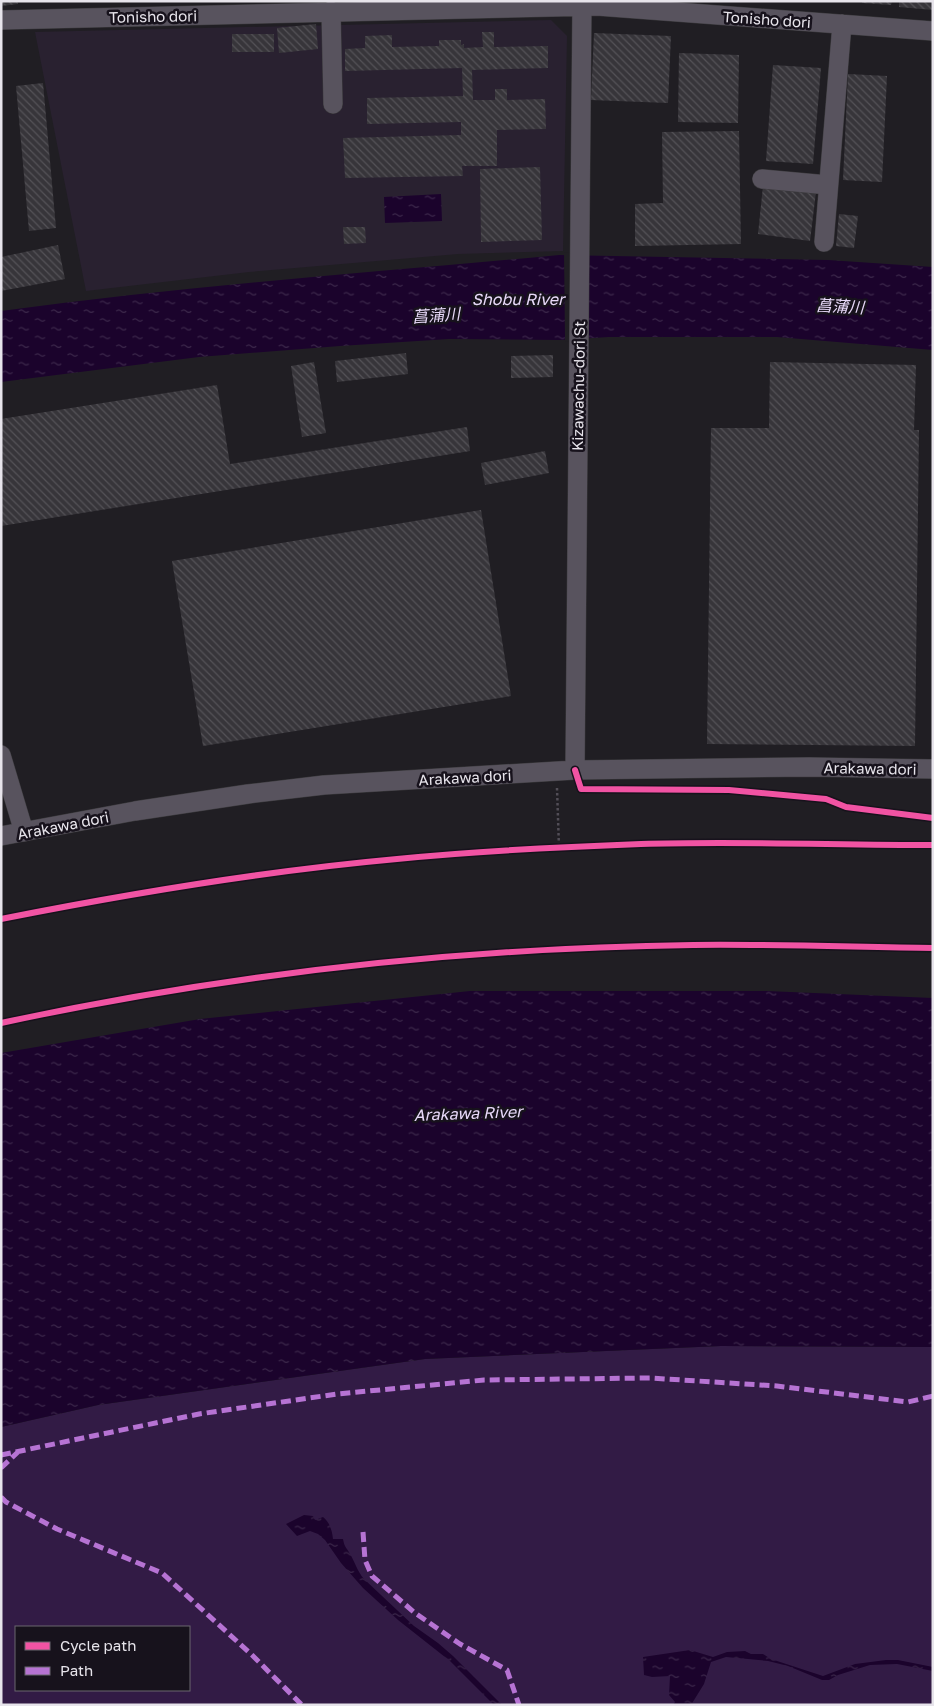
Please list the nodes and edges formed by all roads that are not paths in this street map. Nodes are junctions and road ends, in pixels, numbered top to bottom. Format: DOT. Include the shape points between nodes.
graph roads {
  1 [pos="582,3"];
  2 [pos="421,5"];
  3 [pos="130,9"];
  4 [pos="739,9"];
  5 [pos="331,12"];
  6 [pos="1,20"];
  7 [pos="842,24"];
  8 [pos="933,31"];
  9 [pos="333,104"];
  10 [pos="762,179"];
  11 [pos="828,185"];
  12 [pos="824,242"];
  13 [pos="1,754"];
  14 [pos="933,769"];
  15 [pos="566,771"];
  16 [pos="24,832"];
  17 [pos="1,836"];
  1 -- 2 [label="street, Tonisho dori"];
  1 -- 4 [label="street, Tonisho dori"];
  1 -- 15 [label="street, Kizawachu-dori St" via="578,346"];
  2 -- 5 [label="street, Tonisho dori"];
  3 -- 5 [label="street, Tonisho dori"];
  3 -- 6 [label="street, Tonisho dori"];
  4 -- 7 [label="street, Tonisho dori"];
  5 -- 9 [label="street"];
  7 -- 8 [label="street, Tonisho dori"];
  7 -- 11 [label="street"];
  10 -- 11 [label="street"];
  11 -- 12 [label="street"];
  13 -- 16 [label="street"];
  14 -- 15 [label="street, Arakawa dori" via="809,767"];
  15 -- 16 [label="street, Arakawa dori" via="324,785 135,811"];
  16 -- 17 [label="street, Arakawa dori"];
}
